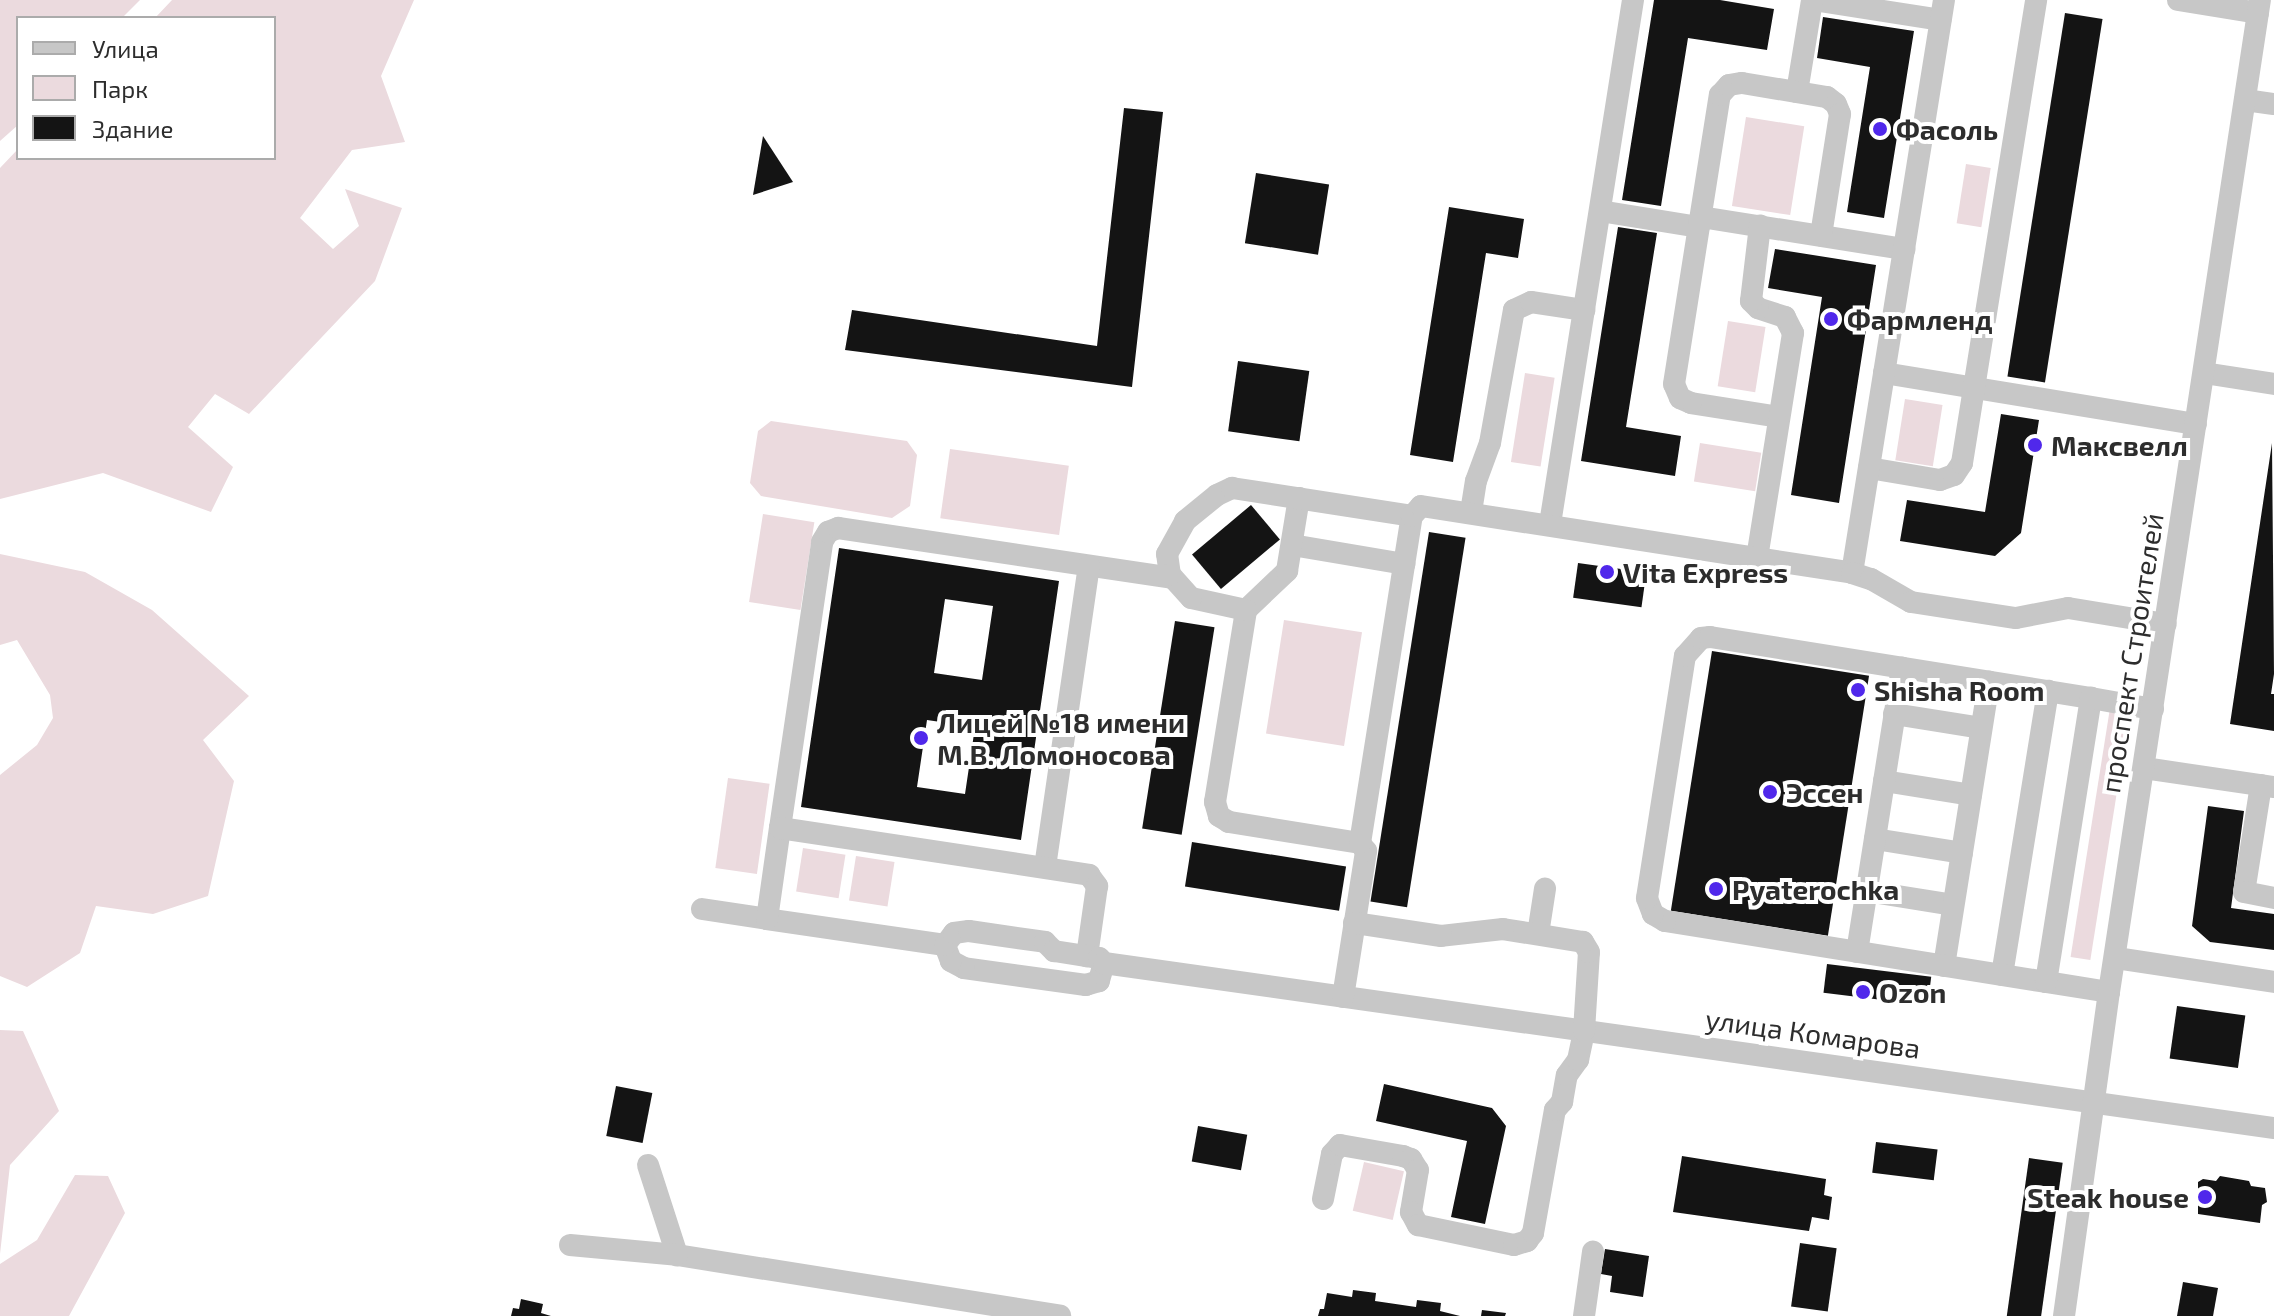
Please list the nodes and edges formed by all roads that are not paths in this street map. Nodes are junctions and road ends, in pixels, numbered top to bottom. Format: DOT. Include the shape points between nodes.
graph roads {
  1 [pos="1633,0"];
  2 [pos="1813,0"];
  3 [pos="2036,0"];
  4 [pos="2178,0"];
  5 [pos="2259,6"];
  6 [pos="1942,10"];
  7 [pos="1797,92"];
  8 [pos="2245,100"];
  9 [pos="2274,104"];
  10 [pos="1600,211"];
  11 [pos="1700,222"];
  12 [pos="1760,226"];
  13 [pos="1821,236"];
  14 [pos="1904,249"];
  15 [pos="1584,310"];
  16 [pos="1884,373"];
  17 [pos="2204,373"];
  18 [pos="2274,384"];
  19 [pos="1974,388"];
  20 [pos="1779,417"];
  21 [pos="2196,424"];
  22 [pos="1869,468"];
  23 [pos="1299,498"];
  24 [pos="1471,512"];
  25 [pos="1412,516"];
  26 [pos="1550,524"];
  27 [pos="1292,545"];
  28 [pos="1757,558"];
  29 [pos="1404,564"];
  30 [pos="1089,566"];
  31 [pos="1852,573"];
  32 [pos="1172,578"];
  33 [pos="1246,610"];
  34 [pos="2166,624"];
  35 [pos="1902,668"];
  36 [pos="1989,682"];
  37 [pos="2048,691"];
  38 [pos="2091,698"];
  39 [pos="2153,709"];
  40 [pos="1894,714"];
  41 [pos="1981,728"];
  42 [pos="2144,768"];
  43 [pos="1884,781"];
  44 [pos="2268,786"];
  45 [pos="1971,795"];
  46 [pos="780,828"];
  47 [pos="1875,839"];
  48 [pos="1360,843"];
  49 [pos="1962,853"];
  50 [pos="1045,867"];
  51 [pos="1545,889"];
  52 [pos="1866,891"];
  53 [pos="2274,898"];
  54 [pos="1953,905"];
  55 [pos="702,909"];
  56 [pos="767,919"];
  57 [pos="1354,923"];
  58 [pos="1538,934"];
  59 [pos="945,945"];
  60 [pos="1857,952"];
  61 [pos="2116,958"];
  62 [pos="1095,960"];
  63 [pos="1944,966"];
  64 [pos="2002,975"];
  65 [pos="2046,982"];
  66 [pos="2274,982"];
  67 [pos="2109,992"];
  68 [pos="1343,997"];
  69 [pos="1584,1031"];
  70 [pos="2094,1102"];
  71 [pos="2274,1128"];
  72 [pos="648,1165"];
  73 [pos="1323,1199"];
  74 [pos="570,1245"];
  75 [pos="1593,1252"];
  76 [pos="677,1255"];
  77 [pos="1060,1316"];
  78 [pos="1584,1316"];
  79 [pos="2064,1316"];
  1 -- 10 [label="street"];
  2 -- 6 [label="street"];
  2 -- 7 [label="street"];
  3 -- 19 [label="street"];
  4 -- 5 [label="street"];
  5 -- 8 [label="street, проспект Строителей"];
  6 -- 14 [label="street"];
  7 -- 11 [label="street" via="1742,83 1723,90"];
  7 -- 13 [label="street" via="1827,97 1840,114"];
  8 -- 9 [label="street"];
  8 -- 17 [label="street, проспект Строителей"];
  10 -- 11 [label="street"];
  10 -- 15 [label="street"];
  11 -- 12 [label="street"];
  11 -- 20 [label="street" via="1675,389 1691,403"];
  12 -- 13 [label="street"];
  12 -- 20 [label="street" via="1751,301 1785,317 1793,333"];
  13 -- 14 [label="street"];
  14 -- 16 [label="street"];
  15 -- 24 [label="street" via="1531,302 1514,310 1490,443"];
  15 -- 26 [label="street"];
  16 -- 19 [label="street"];
  16 -- 22 [label="street"];
  17 -- 18 [label="street"];
  17 -- 21 [label="street, проспект Строителей"];
  19 -- 21 [label="street"];
  19 -- 22 [label="street" via="1962,463 1954,475 1940,480"];
  20 -- 28 [label="street"];
  21 -- 34 [label="street, проспект Строителей"];
  22 -- 31 [label="street"];
  23 -- 25 [label="street"];
  23 -- 27 [label="street"];
  23 -- 32 [label="street" via="1236,488 1222,491 1175,533 1167,560"];
  24 -- 25 [label="street" via="1428,505"];
  24 -- 26 [label="street"];
  25 -- 29 [label="street"];
  26 -- 28 [label="street"];
  27 -- 29 [label="street"];
  27 -- 33 [label="street" via="1282,579"];
  28 -- 31 [label="street"];
  29 -- 48 [label="street"];
  30 -- 32 [label="street"];
  30 -- 46 [label="street" via="838,528 828,532 822,542"];
  30 -- 50 [label="street"];
  31 -- 34 [label="street" via="1911,602 2016,618 2068,608"];
  32 -- 33 [label="street" via="1198,601"];
  33 -- 48 [label="street" via="1216,812 1229,822"];
  34 -- 39 [label="street, проспект Строителей"];
  35 -- 36 [label="street"];
  35 -- 40 [label="street"];
  35 -- 60 [label="street" via="1710,637 1694,642 1685,656 1649,908 1665,921"];
  36 -- 37 [label="street"];
  36 -- 41 [label="street"];
  37 -- 38 [label="street"];
  37 -- 64 [label="street"];
  38 -- 39 [label="street"];
  38 -- 65 [label="street"];
  39 -- 42 [label="street, проспект Строителей"];
  40 -- 41 [label="street"];
  40 -- 43 [label="street"];
  41 -- 45 [label="street"];
  42 -- 44 [label="street"];
  42 -- 61 [label="street, проспект Строителей"];
  43 -- 45 [label="street"];
  43 -- 47 [label="street"];
  44 -- 53 [label="street" via="2244,892"];
  45 -- 49 [label="street"];
  46 -- 50 [label="street"];
  46 -- 56 [label="street"];
  47 -- 49 [label="street"];
  47 -- 52 [label="street"];
  48 -- 57 [label="street" via="1366,851"];
  49 -- 54 [label="street"];
  50 -- 62 [label="street" via="1084,873 1096,882"];
  51 -- 58 [label="street"];
  52 -- 54 [label="street"];
  52 -- 60 [label="street"];
  54 -- 63 [label="street"];
  55 -- 56 [label="street"];
  56 -- 59 [label="street"];
  57 -- 58 [label="street" via="1441,936 1493,929"];
  57 -- 68 [label="street"];
  58 -- 69 [label="street" via="1579,941 1588,948"];
  59 -- 62 [label="street, улица Комарова" via="954,933 969,931 1045,942 1054,951"];
  59 -- 62 [label="street" via="951,961 964,968 1086,985 1099,981"];
  60 -- 63 [label="street"];
  61 -- 66 [label="street"];
  61 -- 67 [label="street, проспект Строителей"];
  62 -- 68 [label="street, улица Комарова"];
  63 -- 64 [label="street"];
  64 -- 65 [label="street"];
  65 -- 67 [label="street"];
  67 -- 70 [label="street, проспект Строителей"];
  68 -- 69 [label="street, улица Комарова"];
  69 -- 70 [label="street, улица Комарова"];
  69 -- 73 [label="street" via="1578,1060 1555,1110 1533,1233 1527,1241 1514,1245 1418,1225 1411,1212 1418,1170 1403,1156 1340,1145 1332,1154"];
  70 -- 71 [label="street, улица Комарова"];
  70 -- 79 [label="street, проспект Строителей"];
  72 -- 76 [label="street"];
  74 -- 76 [label="street"];
  75 -- 78 [label="street"];
  76 -- 77 [label="street"];
}
